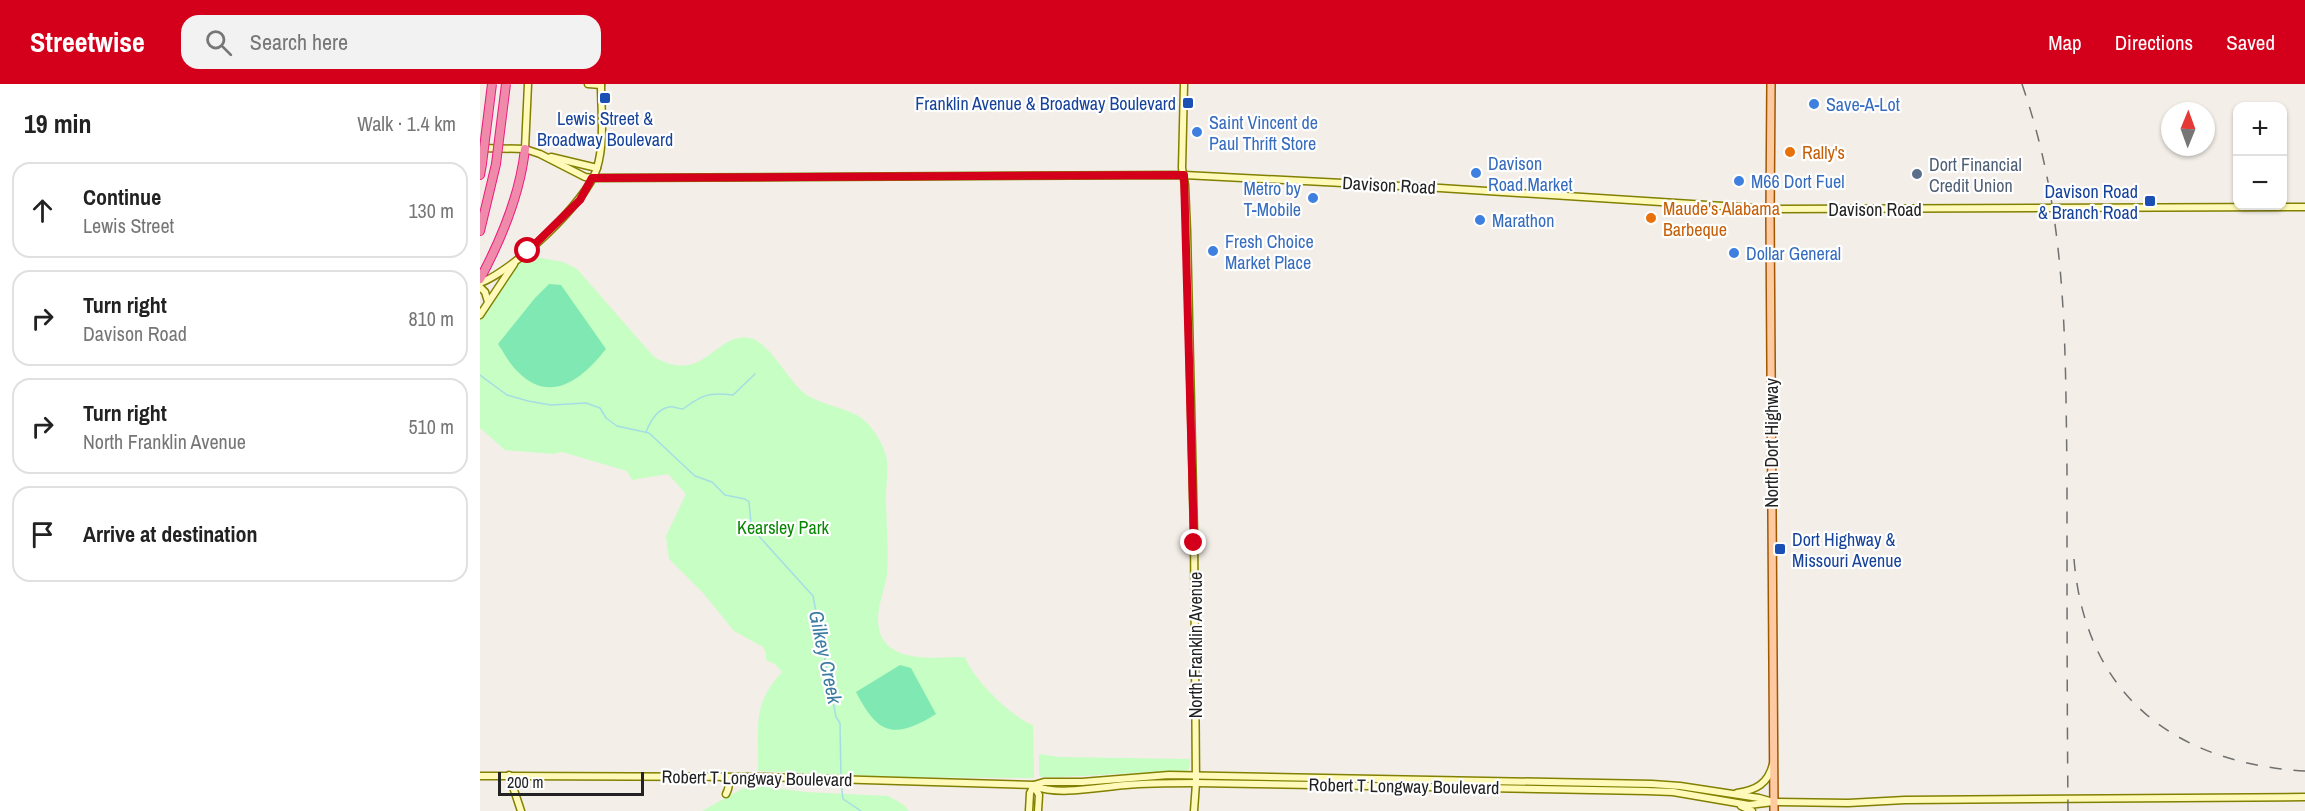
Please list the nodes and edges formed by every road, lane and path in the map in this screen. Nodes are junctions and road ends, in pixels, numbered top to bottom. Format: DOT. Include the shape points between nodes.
graph roads {
  1 [pos="492,84"];
  2 [pos="506,84"];
  3 [pos="528,84"];
  4 [pos="588,84"];
  5 [pos="1184,84"];
  6 [pos="1771,84"];
  7 [pos="601,85"];
  8 [pos="480,148"];
  9 [pos="525,149"];
  10 [pos="540,154"];
  11 [pos="597,168"];
  12 [pos="480,175"];
  13 [pos="1184,175"];
  14 [pos="592,178"];
  15 [pos="2305,207"];
  16 [pos="1770,209"];
  17 [pos="480,231"];
  18 [pos="514,264"];
  19 [pos="480,283"];
  20 [pos="488,302"];
  21 [pos="480,315"];
  22 [pos="1773,760"];
  23 [pos="480,776"];
  24 [pos="509,776"];
  25 [pos="721,776"];
  26 [pos="1196,779"];
  27 [pos="1638,784"];
  28 [pos="1034,785"];
  29 [pos="1644,791"];
  30 [pos="1719,793"];
  31 [pos="726,794"];
  32 [pos="2305,797"];
  33 [pos="1773,802"];
  34 [pos="1735,804"];
  35 [pos="521,811"];
  36 [pos="1029,811"];
  37 [pos="1038,811"];
  38 [pos="1194,811"];
  39 [pos="1752,811"];
  40 [pos="1774,811"];
  1 -- 12 [label="highway, bridge"];
  2 -- 17 [label="highway, bridge" via="496,164"];
  3 -- 9 [label="street"];
  4 -- 7 [label="street"];
  5 -- 13 [label="street, North Franklin Avenue"];
  6 -- 16 [label="main road, North Dort Highway"];
  7 -- 11 [label="street"];
  8 -- 9 [label="street, Davison Road"];
  9 -- 10 [label="street, Davison Road"];
  9 -- 19 [label="highway" via="515,198"];
  10 -- 11 [label="street"];
  10 -- 14 [label="street, Davison Road"];
  11 -- 14 [label="street"];
  13 -- 14 [label="street, Davison Road"];
  13 -- 16 [label="street, Davison Road"];
  13 -- 26 [label="street, North Franklin Avenue"];
  14 -- 18 [label="street" via="580,200"];
  15 -- 16 [label="street, Davison Road"];
  16 -- 22 [label="main road, North Dort Highway"];
  18 -- 19 [label="street"];
  18 -- 20 [label="street"];
  19 -- 20 [label="street"];
  20 -- 21 [label="street"];
  22 -- 30 [label="street" via="1766,780 1755,790"];
  22 -- 33 [label="main road, North Dort Highway"];
  23 -- 24 [label="street, Robert T Longway Boulevard"];
  24 -- 25 [label="street, Robert T Longway Boulevard"];
  24 -- 35 [label="street"];
  25 -- 28 [label="street, Robert T Longway Boulevard"];
  25 -- 31 [label="street" via="729,784"];
  26 -- 27 [label="street, Robert T Longway Boulevard"];
  26 -- 28 [label="street, Robert T Longway Boulevard"];
  26 -- 29 [label="street, Robert T Longway Boulevard"];
  26 -- 38 [label="street, North Franklin Avenue"];
  27 -- 29 [label="street"];
  27 -- 30 [label="street, Robert T Longway Boulevard"];
  28 -- 36 [label="street"];
  28 -- 37 [label="street" via="1039,795"];
  29 -- 34 [label="street, Robert T Longway Boulevard" via="1673,792"];
  30 -- 33 [label="street, Robert T Longway Boulevard"];
  32 -- 33 [label="street, Robert T Longway Boulevard"];
  33 -- 34 [label="street, Robert T Longway Boulevard"];
  33 -- 40 [label="main road, North Dort Highway"];
  34 -- 39 [label="street"];
}
